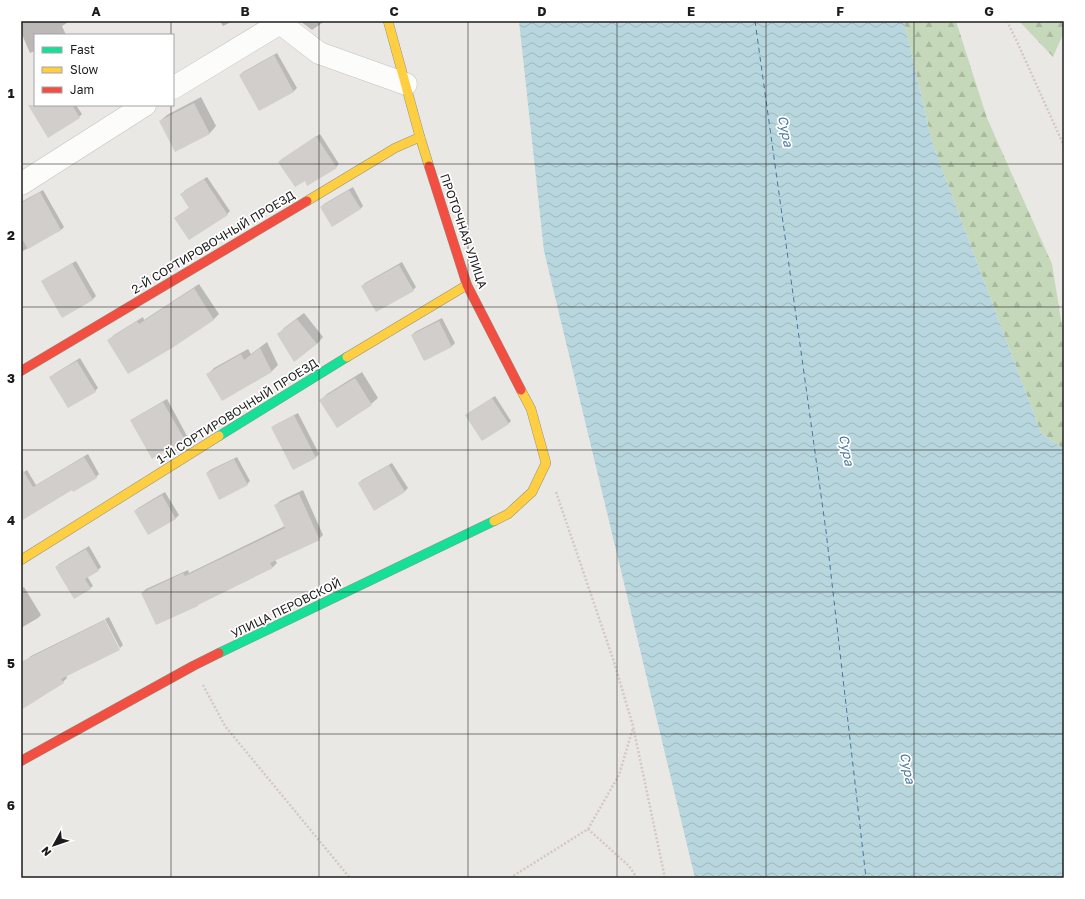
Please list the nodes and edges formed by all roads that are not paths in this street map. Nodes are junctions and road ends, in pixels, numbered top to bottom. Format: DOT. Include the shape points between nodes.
graph roads {
  1 [pos="388,21"];
  2 [pos="279,22"];
  3 [pos="406,84"];
  4 [pos="174,87"];
  5 [pos="143,106"];
  6 [pos="420,136"];
  7 [pos="21,184"];
  8 [pos="467,285"];
  9 [pos="21,371"];
  10 [pos="546,463"];
  11 [pos="21,560"];
  12 [pos="21,761"];
  1 -- 3 [label="main road, ПРОТОЧНАЯ УЛИЦА"];
  2 -- 3 [label="street" via="318,53"];
  2 -- 4 [label="street"];
  3 -- 6 [label="main road, ПРОТОЧНАЯ УЛИЦА"];
  5 -- 7 [label="street"];
  6 -- 8 [label="main road, ПРОТОЧНАЯ УЛИЦА"];
  6 -- 9 [label="main road, 2-Й СОРТИРОВОЧНЫЙ ПРОЕЗД" via="395,148"];
  8 -- 10 [label="main road, ПРОТОЧНАЯ УЛИЦА" via="531,409"];
  8 -- 11 [label="main road, 1-Й СОРТИРОВОЧНЫЙ ПРОЕЗД" via="315,376"];
  10 -- 12 [label="main road, УЛИЦА ПЕРОВСКОЙ" via="532,492 508,514 193,666"];
}
